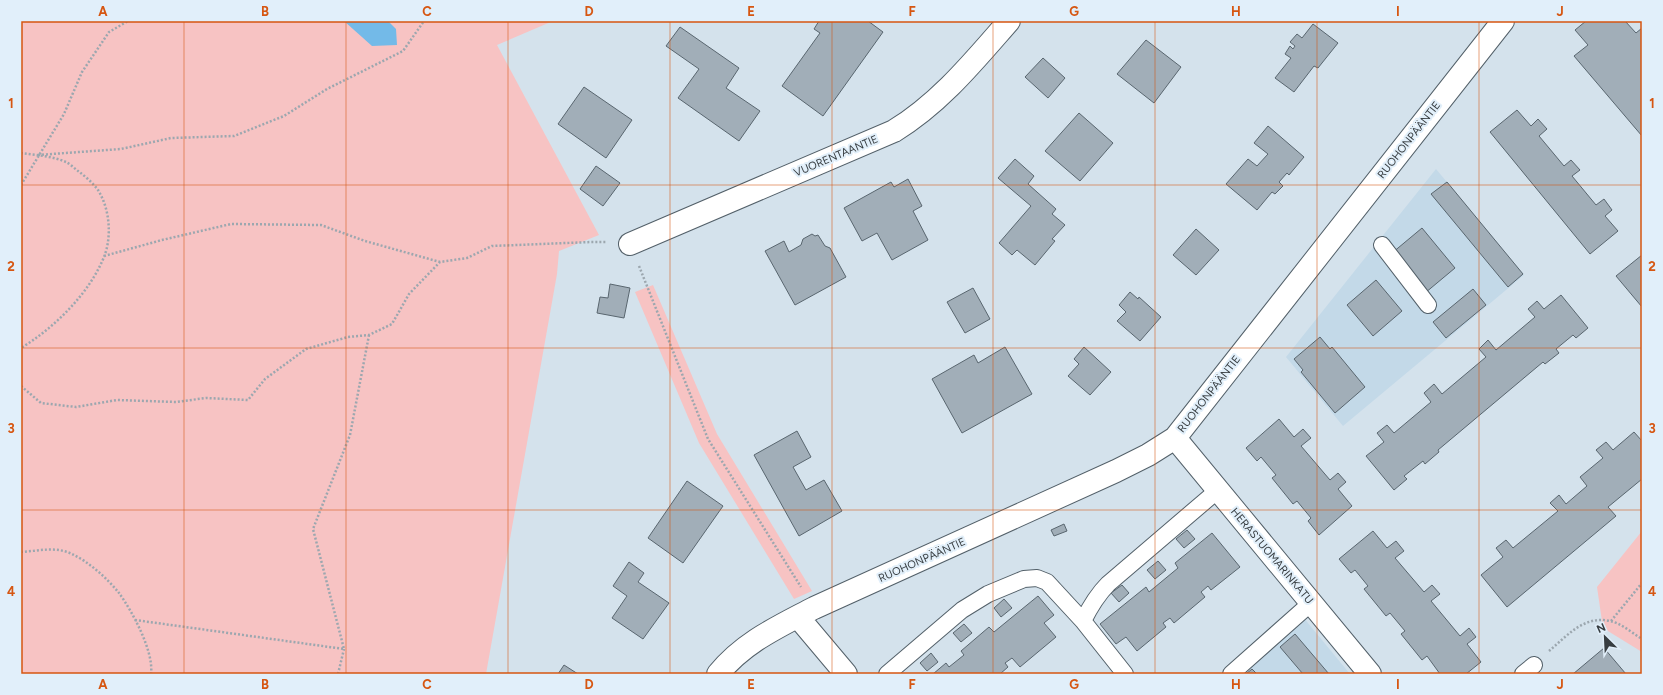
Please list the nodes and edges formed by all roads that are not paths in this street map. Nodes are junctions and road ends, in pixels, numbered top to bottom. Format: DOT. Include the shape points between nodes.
graph roads {
  1 [pos="1009,21"];
  2 [pos="1504,21"];
  3 [pos="630,244"];
  4 [pos="1382,245"];
  5 [pos="1428,305"];
  6 [pos="1174,438"];
  7 [pos="1218,490"];
  8 [pos="1311,603"];
  9 [pos="806,612"];
  10 [pos="1083,622"];
  11 [pos="718,674"];
  12 [pos="846,674"];
  13 [pos="887,674"];
  14 [pos="1125,674"];
  15 [pos="1231,674"];
  16 [pos="1370,674"];
  1 -- 3 [label="street, VUORENTAANTIE" via="974,62 931,105 894,132"];
  2 -- 6 [label="street, RUOHONPÄÄNTIE"];
  4 -- 5 [label="lane"];
  6 -- 7 [label="street, HERASTUOMARINKATU"];
  6 -- 9 [label="street, RUOHONPÄÄNTIE" via="1116,471"];
  7 -- 8 [label="street, HERASTUOMARINKATU"];
  7 -- 10 [label="lane" via="1108,584 1093,601"];
  8 -- 15 [label="lane"];
  8 -- 16 [label="street, HERASTUOMARINKATU"];
  9 -- 11 [label="street, RUOHONPÄÄNTIE" via="757,638 741,650"];
  9 -- 12 [label="street"];
  10 -- 13 [label="lane" via="1047,582 1037,578 1024,579 988,594 962,610"];
  10 -- 14 [label="lane"];
}
